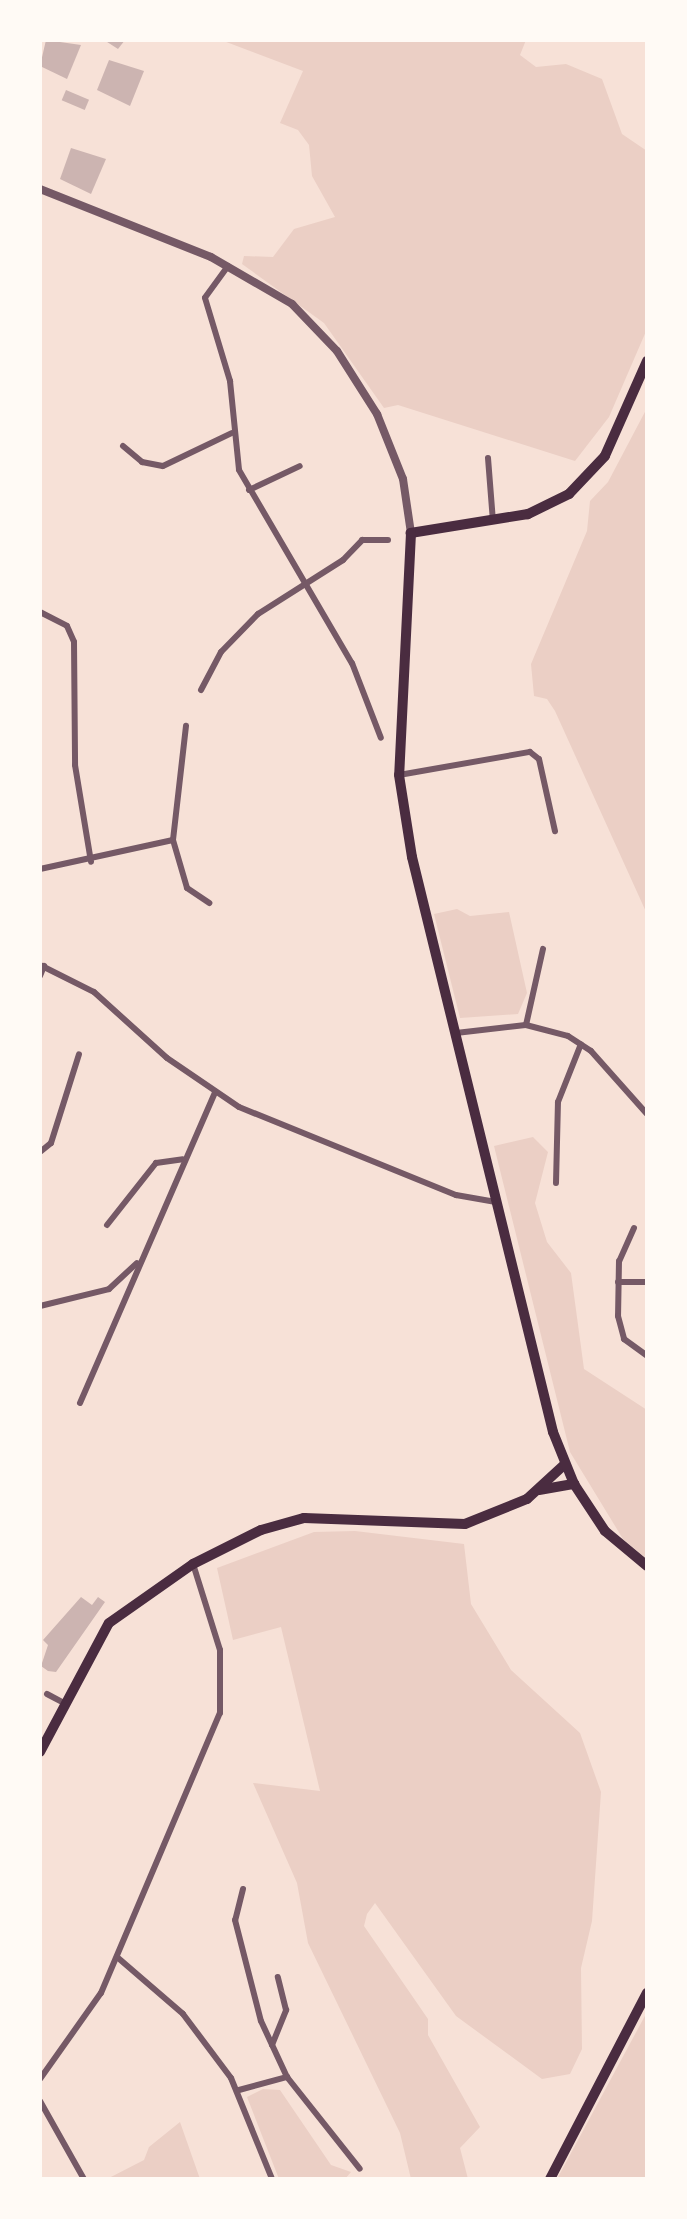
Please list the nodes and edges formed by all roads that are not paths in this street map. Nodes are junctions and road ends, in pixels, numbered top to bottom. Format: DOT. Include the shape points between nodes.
graph roads {
  1 [pos="40,189"];
  2 [pos="228,266"];
  3 [pos="647,361"];
  4 [pos="232,433"];
  5 [pos="123,446"];
  6 [pos="488,458"];
  7 [pos="300,466"];
  8 [pos="249,489"];
  9 [pos="493,521"];
  10 [pos="411,533"];
  11 [pos="388,540"];
  12 [pos="302,584"];
  13 [pos="40,611"];
  14 [pos="201,690"];
  15 [pos="186,726"];
  16 [pos="382,737"];
  17 [pos="399,775"];
  18 [pos="555,831"];
  19 [pos="173,840"];
  20 [pos="91,862"];
  21 [pos="40,869"];
  22 [pos="209,903"];
  23 [pos="543,949"];
  24 [pos="42,965"];
  25 [pos="40,976"];
  26 [pos="526,1025"];
  27 [pos="456,1033"];
  28 [pos="581,1044"];
  29 [pos="79,1054"];
  30 [pos="215,1093"];
  31 [pos="647,1114"];
  32 [pos="40,1152"];
  33 [pos="183,1159"];
  34 [pos="556,1183"];
  35 [pos="494,1202"];
  36 [pos="107,1225"];
  37 [pos="635,1228"];
  38 [pos="137,1263"];
  39 [pos="618,1282"];
  40 [pos="647,1282"];
  41 [pos="40,1306"];
  42 [pos="647,1356"];
  43 [pos="80,1404"];
  44 [pos="564,1465"];
  45 [pos="574,1484"];
  46 [pos="539,1490"];
  47 [pos="192,1564"];
  48 [pos="647,1566"];
  49 [pos="47,1694"];
  50 [pos="64,1703"];
  51 [pos="40,1752"];
  52 [pos="243,1889"];
  53 [pos="117,1957"];
  54 [pos="278,1978"];
  55 [pos="647,1993"];
  56 [pos="272,2045"];
  57 [pos="287,2077"];
  58 [pos="40,2079"];
  59 [pos="239,2091"];
  60 [pos="40,2101"];
  61 [pos="360,2169"];
  62 [pos="85,2179"];
  63 [pos="272,2179"];
  64 [pos="550,2179"];
  1 -- 2 [label="street"];
  2 -- 4 [label="street" via="205,298 230,381"];
  2 -- 10 [label="street" via="292,304 347,366 393,450"];
  3 -- 9 [label="main road" via="590,477 548,506"];
  4 -- 5 [label="street" via="163,466 142,462"];
  4 -- 8 [label="street"];
  6 -- 9 [label="street"];
  7 -- 8 [label="street"];
  8 -- 12 [label="street"];
  9 -- 10 [label="main road"];
  10 -- 17 [label="main road"];
  11 -- 12 [label="street" via="362,540"];
  12 -- 14 [label="street" via="258,614 221,652"];
  12 -- 16 [label="street" via="352,663"];
  13 -- 20 [label="street" via="67,626 74,642 75,765"];
  15 -- 19 [label="street"];
  17 -- 18 [label="street" via="530,752 539,759"];
  17 -- 27 [label="main road" via="412,857"];
  19 -- 20 [label="street"];
  19 -- 22 [label="street" via="187,888"];
  20 -- 21 [label="street"];
  23 -- 26 [label="street"];
  24 -- 25 [label="street"];
  24 -- 30 [label="street" via="94,992"];
  26 -- 27 [label="street"];
  26 -- 28 [label="street"];
  27 -- 35 [label="main road"];
  28 -- 31 [label="street"];
  28 -- 34 [label="street" via="558,1102"];
  29 -- 32 [label="street" via="51,1143"];
  30 -- 33 [label="street"];
  30 -- 35 [label="street" via="456,1195"];
  33 -- 36 [label="street" via="156,1163"];
  33 -- 38 [label="street"];
  35 -- 44 [label="main road"];
  37 -- 39 [label="street" via="624,1241"];
  38 -- 41 [label="street" via="108,1289"];
  38 -- 43 [label="street" via="131,1292"];
  39 -- 40 [label="street"];
  39 -- 42 [label="street" via="624,1339"];
  44 -- 45 [label="main road"];
  44 -- 46 [label="main road"];
  45 -- 46 [label="main road"];
  45 -- 48 [label="main road" via="614,1541"];
  46 -- 47 [label="main road" via="485,1519 449,1527 335,1516 286,1522"];
  47 -- 50 [label="main road" via="109,1623"];
  47 -- 53 [label="street" via="220,1650 220,1713"];
  49 -- 50 [label="street"];
  50 -- 51 [label="main road"];
  52 -- 56 [label="street" via="235,1920 251,1996"];
  53 -- 58 [label="street" via="101,1993"];
  53 -- 59 [label="street" via="183,2014"];
  54 -- 56 [label="street" via="286,2010"];
  55 -- 64 [label="main road"];
  56 -- 57 [label="street"];
  57 -- 59 [label="street"];
  57 -- 61 [label="street"];
  59 -- 63 [label="street"];
  60 -- 62 [label="street"];
}
